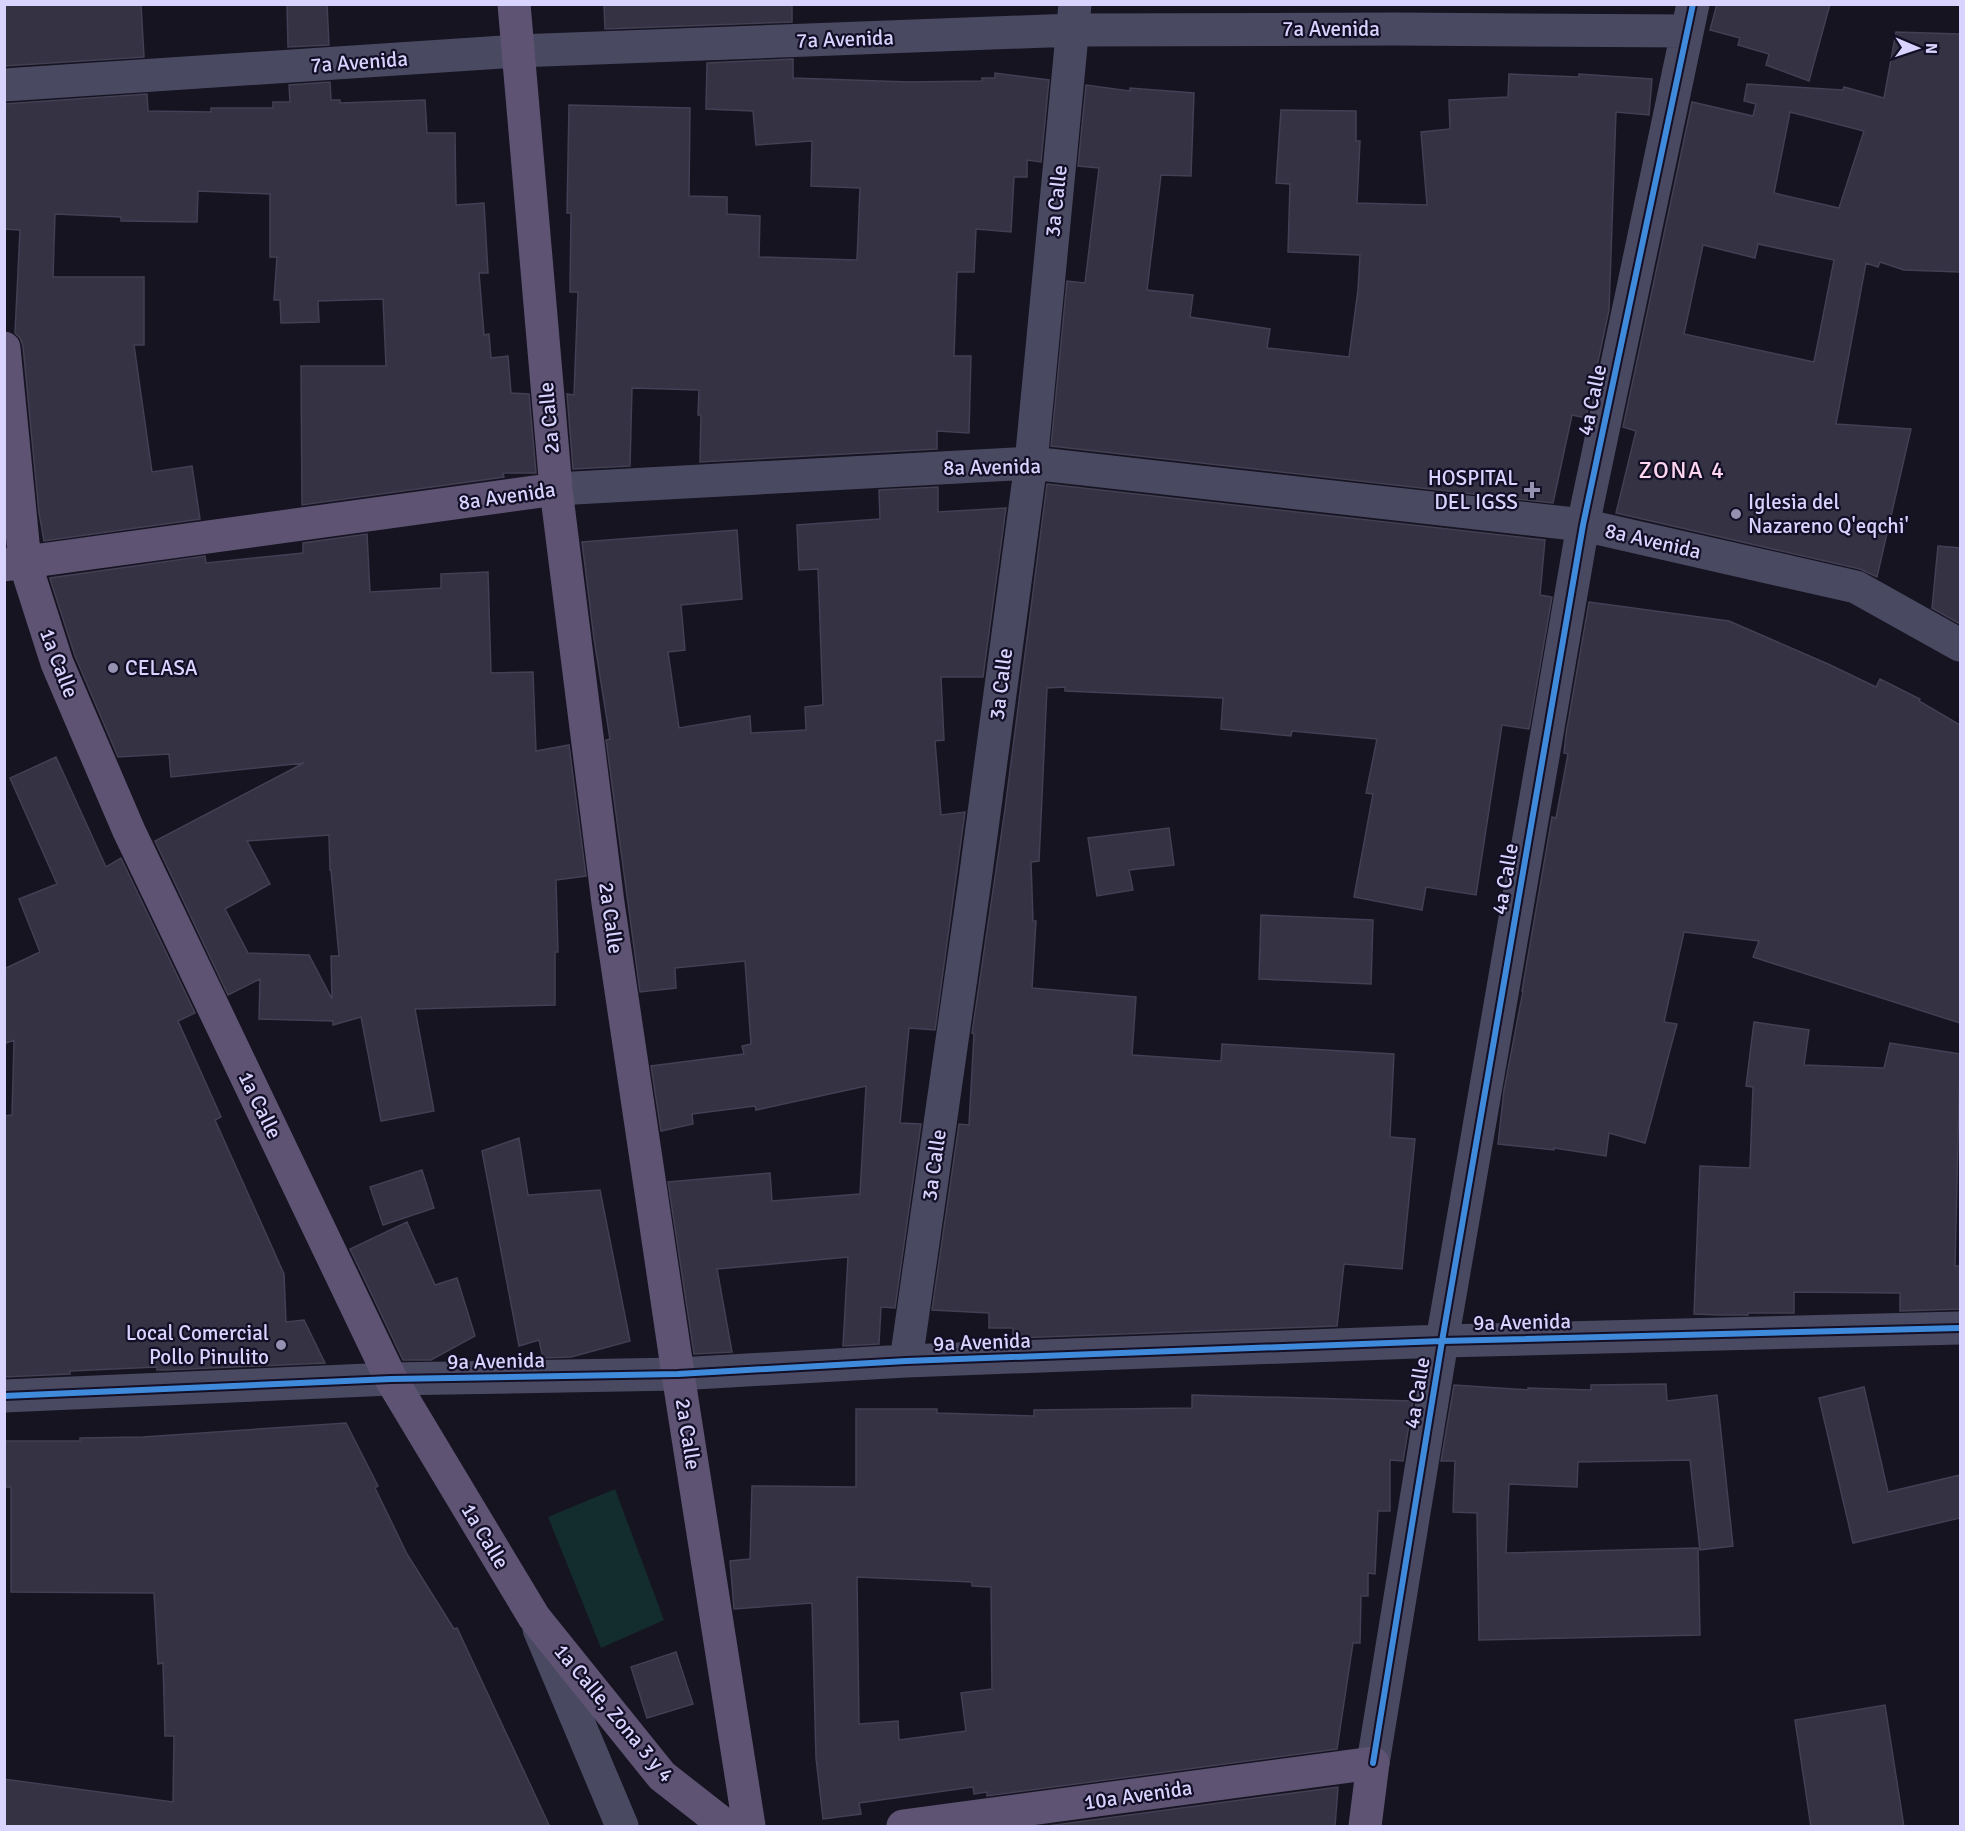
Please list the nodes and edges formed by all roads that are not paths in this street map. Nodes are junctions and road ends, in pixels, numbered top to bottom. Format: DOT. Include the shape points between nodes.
graph roads {
  1 [pos="514,4"];
  2 [pos="1074,17"];
  3 [pos="1690,18"];
  4 [pos="517,51"];
  5 [pos="4,85"];
  6 [pos="4,348"];
  7 [pos="1031,463"];
  8 [pos="556,489"];
  9 [pos="1583,525"];
  10 [pos="15,564"];
  11 [pos="1960,645"];
  12 [pos="1960,1328"];
  13 [pos="1442,1341"];
  14 [pos="906,1361"];
  15 [pos="678,1374"];
  16 [pos="391,1380"];
  17 [pos="4,1396"];
  18 [pos="534,1617"];
  19 [pos="1373,1763"];
  20 [pos="622,1827"];
  21 [pos="726,1827"];
  22 [pos="749,1827"];
  23 [pos="903,1827"];
  24 [pos="1365,1827"];
  1 -- 4 [label="main road, 2a Calle"];
  2 -- 3 [label="street, 7a Avenida" via="1407,29"];
  2 -- 4 [label="street, 7a Avenida"];
  2 -- 7 [label="street, 3a Calle"];
  3 -- 9 [label="street, 4a Calle"];
  4 -- 5 [label="street, 7a Avenida"];
  4 -- 8 [label="main road, 2a Calle"];
  6 -- 10 [label="main road, 1a Calle"];
  7 -- 8 [label="street, 8a Avenida"];
  7 -- 9 [label="street, 8a Avenida"];
  7 -- 14 [label="street, 3a Calle"];
  8 -- 10 [label="main road, 8a Avenida"];
  8 -- 15 [label="main road, 2a Calle" via="608,903"];
  9 -- 11 [label="street, 8a Avenida" via="1856,587"];
  9 -- 13 [label="street, 4a Calle"];
  10 -- 16 [label="main road, 1a Calle" via="129,831"];
  12 -- 13 [label="street, 9a Avenida"];
  13 -- 14 [label="street, 9a Avenida"];
  13 -- 19 [label="street, 4a Calle"];
  14 -- 15 [label="street, 9a Avenida"];
  15 -- 16 [label="street, 9a Avenida"];
  15 -- 22 [label="main road, 2a Calle"];
  16 -- 17 [label="street, 9a Avenida"];
  16 -- 18 [label="main road, 1a Calle"];
  18 -- 20 [label="street, 1a Calle"];
  18 -- 21 [label="main road, 1a Calle, Zona 3 y 4" via="662,1776"];
  19 -- 23 [label="main road, 10a Avenida"];
  19 -- 24 [label="main road, 4a Calle"];
}
